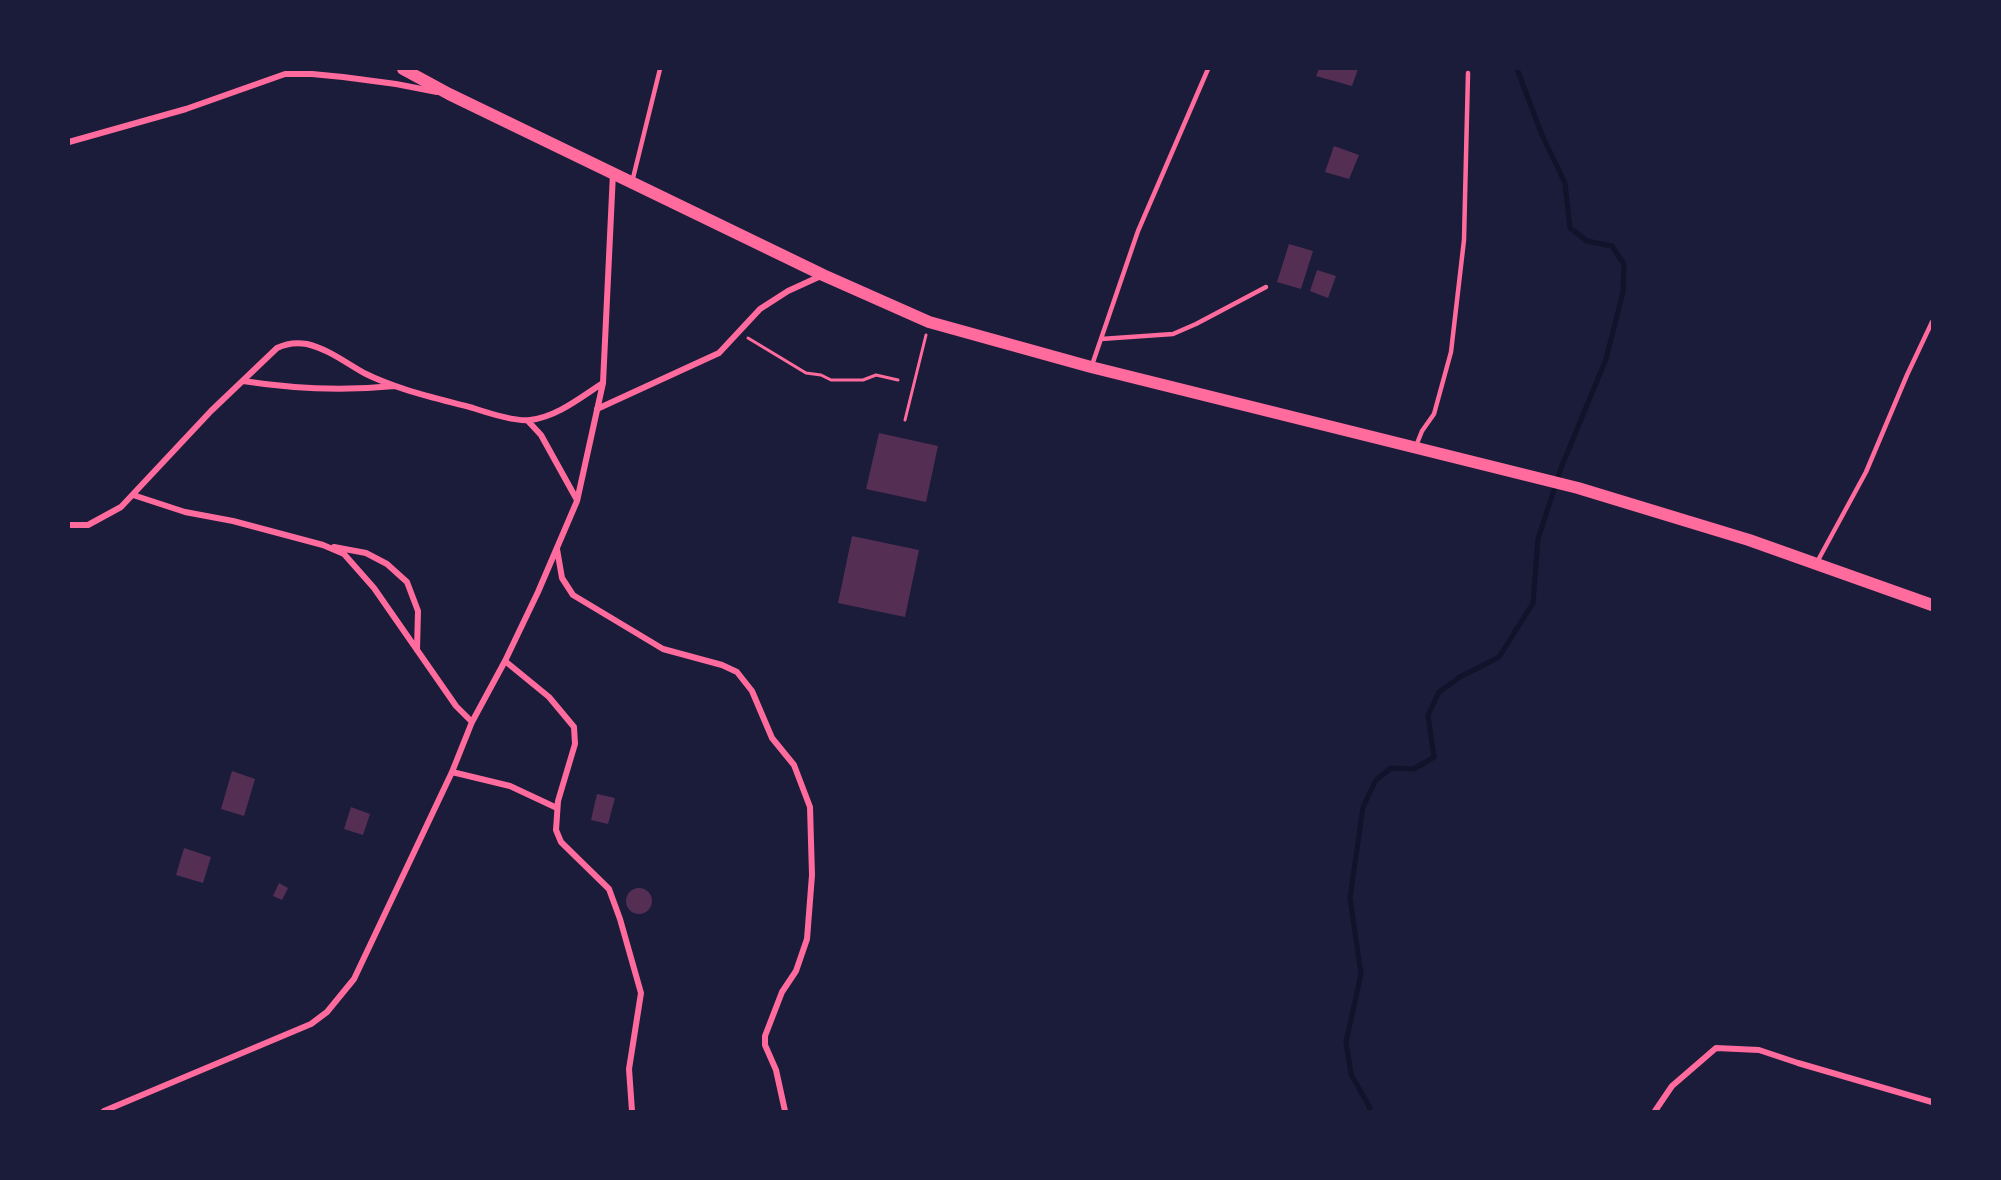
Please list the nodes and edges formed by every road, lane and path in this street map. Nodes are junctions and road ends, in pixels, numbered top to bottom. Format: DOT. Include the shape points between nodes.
graph roads {
  1 [pos="403,69"];
  2 [pos="660,69"];
  3 [pos="1208,69"];
  4 [pos="1468,73"];
  5 [pos="449,94"];
  6 [pos="69,142"];
  7 [pos="613,173"];
  8 [pos="632,182"];
  9 [pos="823,275"];
  10 [pos="1266,287"];
  11 [pos="929,322"];
  12 [pos="1932,322"];
  13 [pos="739,333"];
  14 [pos="1101,339"];
  15 [pos="1091,367"];
  16 [pos="898,380"];
  17 [pos="243,381"];
  18 [pos="603,383"];
  19 [pos="395,386"];
  20 [pos="597,409"];
  21 [pos="904,420"];
  22 [pos="528,421"];
  23 [pos="1415,449"];
  24 [pos="133,495"];
  25 [pos="578,501"];
  26 [pos="69,525"];
  27 [pos="319,544"];
  28 [pos="557,549"];
  29 [pos="1816,564"];
  30 [pos="1932,605"];
  31 [pos="417,650"];
  32 [pos="505,661"];
  33 [pos="472,722"];
  34 [pos="452,771"];
  35 [pos="557,808"];
  36 [pos="1932,1102"];
  37 [pos="104,1111"];
  38 [pos="632,1111"];
  39 [pos="785,1111"];
  40 [pos="1655,1111"];
  1 -- 5 [label="main road"];
  2 -- 8 [label="lane"];
  3 -- 14 [label="lane" via="1138,231"];
  4 -- 23 [label="lane" via="1464,240 1452,352 1434,414"];
  5 -- 6 [label="street" via="368,80 285,74 186,109"];
  5 -- 7 [label="main road"];
  7 -- 8 [label="main road"];
  7 -- 18 [label="street"];
  8 -- 9 [label="main road"];
  9 -- 11 [label="main road"];
  9 -- 13 [label="street" via="760,309"];
  10 -- 14 [label="lane" via="1173,334"];
  11 -- 15 [label="main road"];
  11 -- 21 [label="path"];
  12 -- 29 [label="lane" via="1866,472"];
  13 -- 16 [label="path" via="806,373 831,380 863,380 876,375"];
  13 -- 20 [label="street" via="719,353"];
  14 -- 15 [label="lane"];
  15 -- 23 [label="main road"];
  17 -- 19 [label="street" via="328,390"];
  17 -- 19 [label="street" via="277,348 292,343 315,346"];
  17 -- 24 [label="street"];
  18 -- 20 [label="street"];
  18 -- 22 [label="street" via="565,408"];
  19 -- 22 [label="street"];
  20 -- 25 [label="street"];
  22 -- 25 [label="street" via="541,435"];
  23 -- 29 [label="main road" via="1578,488"];
  24 -- 26 [label="street" via="121,507 88,525"];
  24 -- 27 [label="street" via="185,512"];
  25 -- 28 [label="street"];
  27 -- 31 [label="street" via="344,554 374,588"];
  27 -- 31 [label="street" via="366,553 387,564 407,582 418,611"];
  28 -- 32 [label="street"];
  28 -- 39 [label="street" via="562,578 573,595 663,649 722,664 737,672 752,691 772,738 794,765 810,807 812,875 807,939 765,1036"];
  29 -- 30 [label="main road"];
  31 -- 33 [label="street" via="456,706"];
  32 -- 33 [label="street"];
  32 -- 35 [label="street" via="549,697 574,727 575,744"];
  33 -- 34 [label="street"];
  34 -- 35 [label="street" via="510,786"];
  34 -- 37 [label="street" via="354,979 327,1012 310,1024"];
  35 -- 38 [label="street" via="556,830 561,842 609,889 640,993 629,1069"];
  36 -- 40 [label="street" via="1759,1050 1716,1048 1672,1086"];
}
